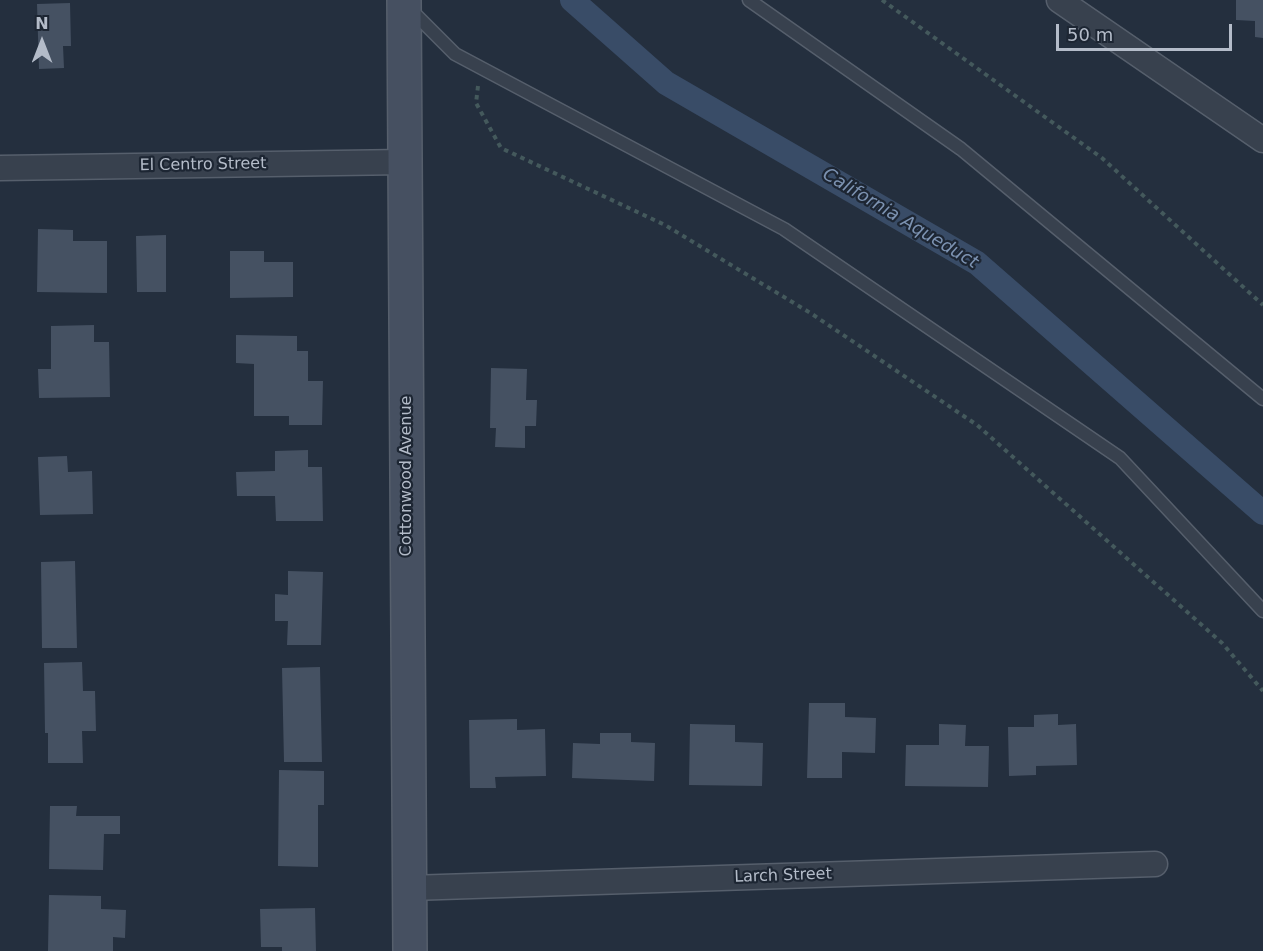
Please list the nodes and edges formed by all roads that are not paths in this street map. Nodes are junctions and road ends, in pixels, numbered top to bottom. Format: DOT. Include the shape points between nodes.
graph roads {
  1 [pos="749,0"];
  2 [pos="1059,0"];
  3 [pos="402,1"];
  4 [pos="1263,140"];
  5 [pos="405,162"];
  6 [pos="0,168"];
  7 [pos="1263,399"];
  8 [pos="1263,611"];
  9 [pos="1155,864"];
  10 [pos="410,888"];
  11 [pos="410,951"];
  1 -- 7 [label="lane" via="961,149"];
  2 -- 4 [label="street"];
  3 -- 5 [label="street, Cottonwood Avenue"];
  3 -- 8 [label="lane" via="455,54 784,229 1120,458"];
  5 -- 6 [label="street, El Centro Street"];
  5 -- 10 [label="street, Cottonwood Avenue"];
  9 -- 10 [label="street, Larch Street"];
  10 -- 11 [label="street, Cottonwood Avenue"];
}
